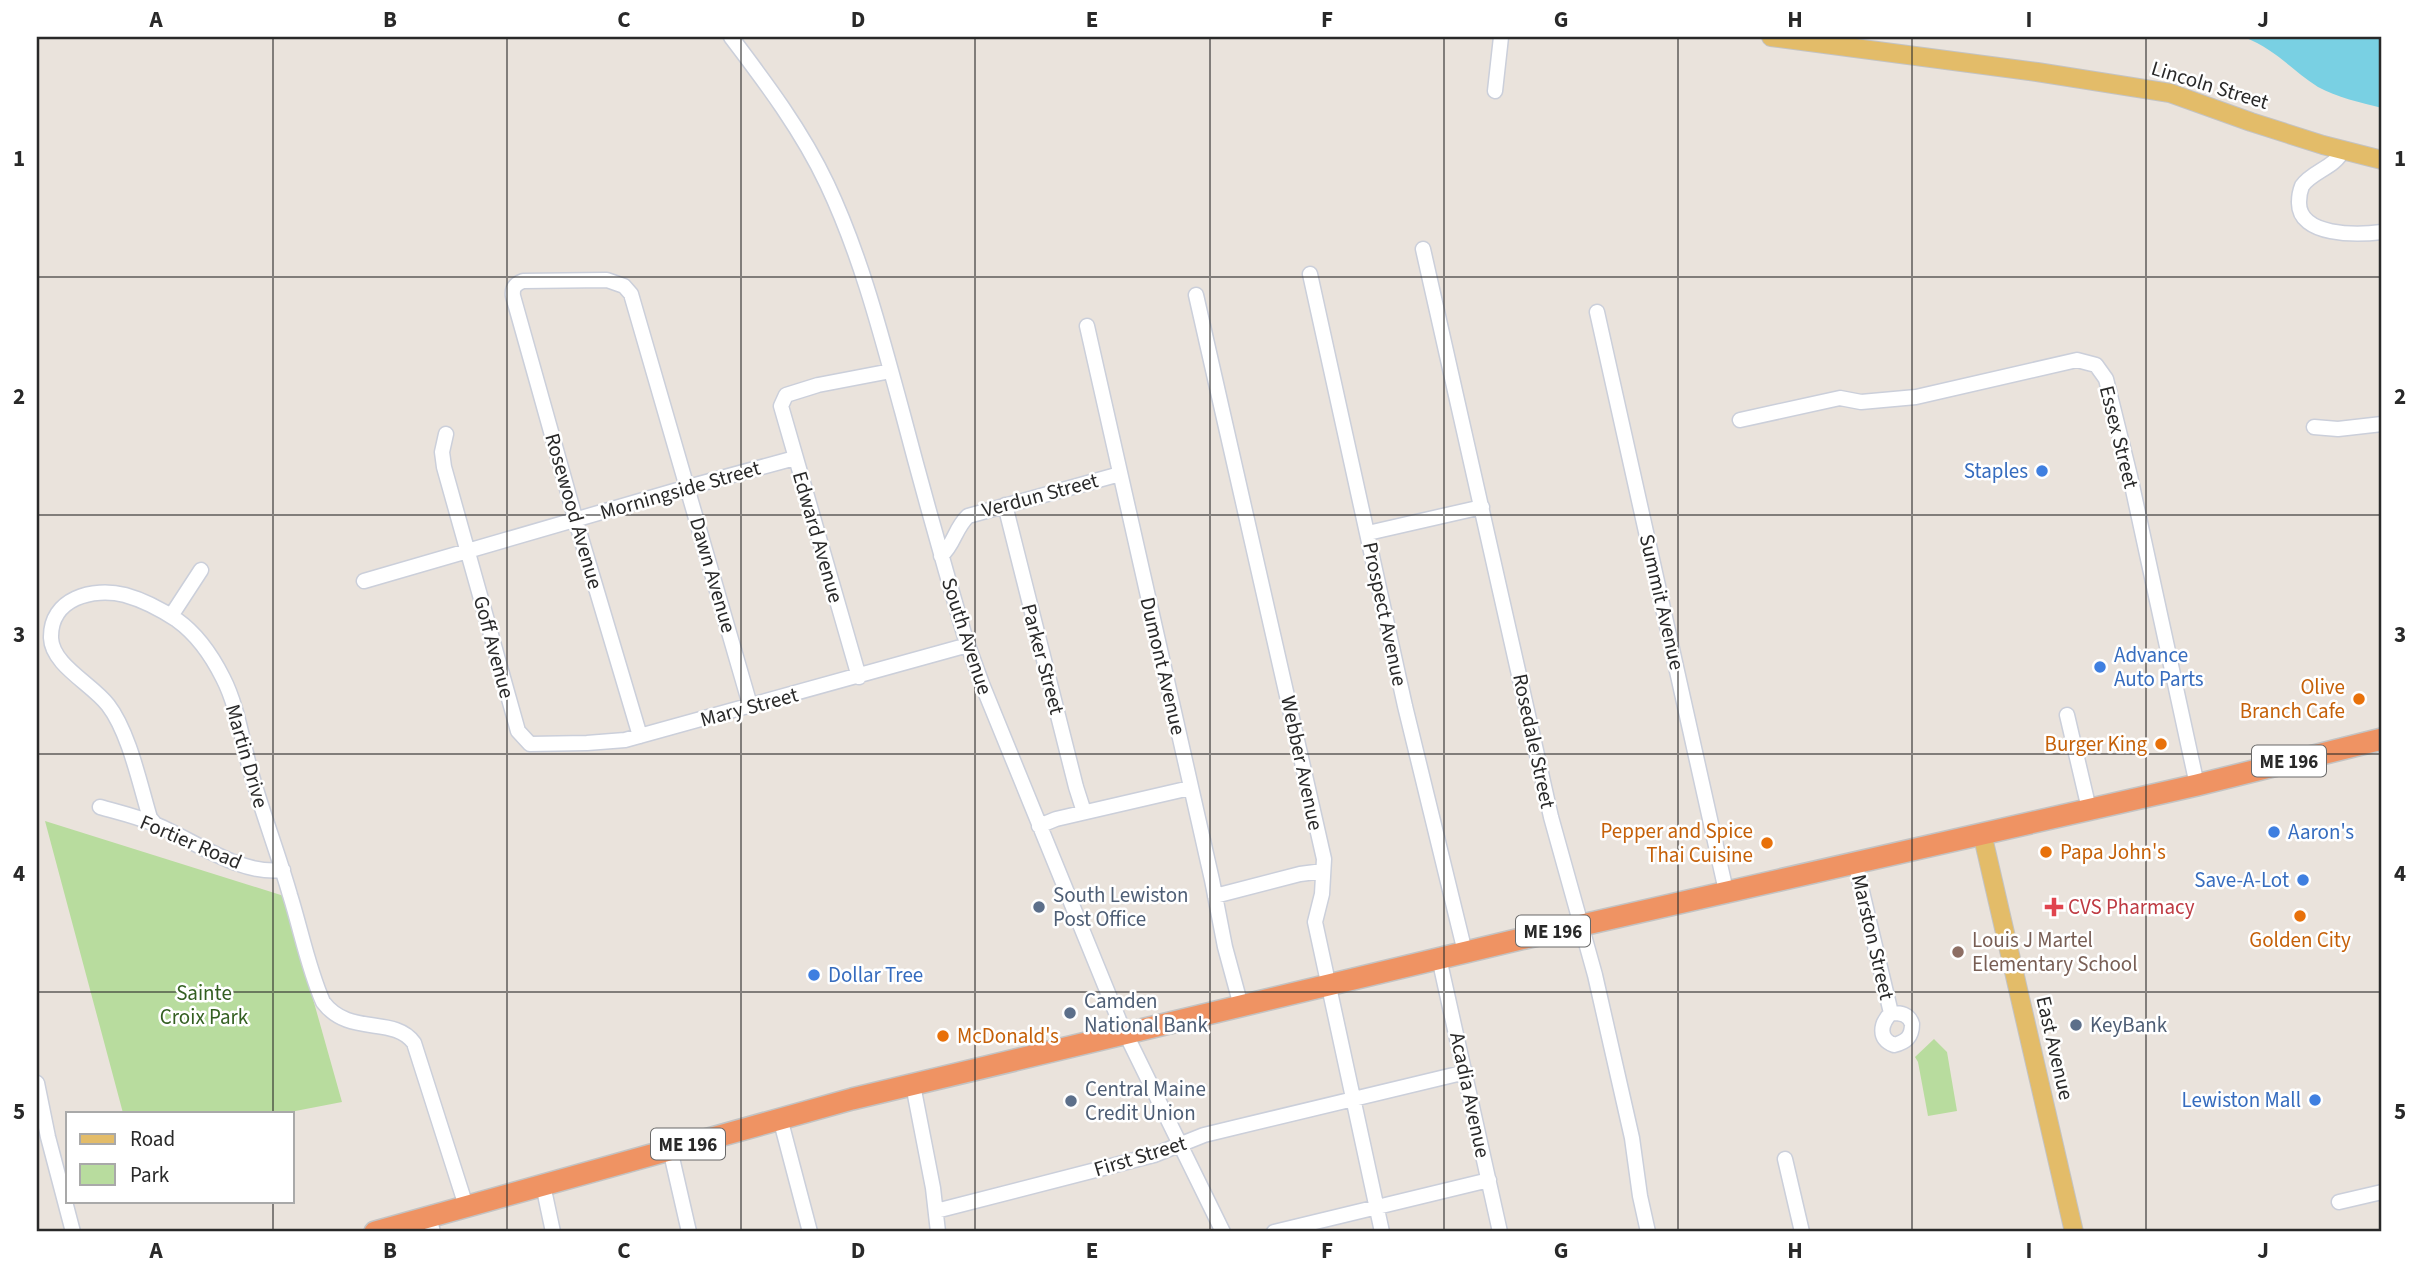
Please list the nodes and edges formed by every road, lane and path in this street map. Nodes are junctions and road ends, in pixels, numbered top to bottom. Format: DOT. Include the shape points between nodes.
graph roads {
  1 [pos="731,37"];
  2 [pos="1501,37"];
  3 [pos="1771,37"];
  4 [pos="1495,91"];
  5 [pos="2343,150"];
  6 [pos="2382,160"];
  7 [pos="2382,232"];
  8 [pos="1423,249"];
  9 [pos="1310,274"];
  10 [pos="515,286"];
  11 [pos="1196,295"];
  12 [pos="1597,312"];
  13 [pos="1087,326"];
  14 [pos="891,371"];
  15 [pos="1740,420"];
  16 [pos="2382,424"];
  17 [pos="2314,427"];
  18 [pos="446,434"];
  19 [pos="795,458"];
  20 [pos="1120,474"];
  21 [pos="688,487"];
  22 [pos="1005,505"];
  23 [pos="1482,507"];
  24 [pos="576,520"];
  25 [pos="1368,533"];
  26 [pos="467,551"];
  27 [pos="942,556"];
  28 [pos="201,570"];
  29 [pos="364,581"];
  30 [pos="171,616"];
  31 [pos="968,645"];
  32 [pos="859,677"];
  33 [pos="750,705"];
  34 [pos="2067,715"];
  35 [pos="640,736"];
  36 [pos="2382,740"];
  37 [pos="526,741"];
  38 [pos="2197,785"];
  39 [pos="1191,788"];
  40 [pos="100,807"];
  41 [pos="2089,809"];
  42 [pos="1084,812"];
  43 [pos="155,824"];
  44 [pos="1039,826"];
  45 [pos="1982,833"];
  46 [pos="1855,862"];
  47 [pos="283,870"];
  48 [pos="1324,871"];
  49 [pos="1726,891"];
  50 [pos="1215,895"];
  51 [pos="1580,925"];
  52 [pos="1465,952"];
  53 [pos="1439,958"];
  54 [pos="1328,985"];
  55 [pos="1241,1006"];
  56 [pos="1891,1013"];
  57 [pos="1126,1035"];
  58 [pos="1466,1072"];
  59 [pos="37,1083"];
  60 [pos="913,1085"];
  61 [pos="1352,1099"];
  62 [pos="780,1118"];
  63 [pos="41,1125"];
  64 [pos="1180,1145"];
  65 [pos="670,1149"];
  66 [pos="1786,1159"];
  67 [pos="1489,1180"];
  68 [pos="543,1185"];
  69 [pos="2382,1192"];
  70 [pos="2339,1202"];
  71 [pos="466,1206"];
  72 [pos="1377,1207"];
  73 [pos="936,1211"];
  74 [pos="431,1225"];
  75 [pos="73,1232"];
  76 [pos="375,1232"];
  77 [pos="553,1232"];
  78 [pos="689,1232"];
  79 [pos="810,1232"];
  80 [pos="938,1232"];
  81 [pos="1221,1232"];
  82 [pos="1274,1232"];
  83 [pos="1381,1232"];
  84 [pos="1500,1232"];
  85 [pos="1648,1232"];
  86 [pos="1802,1232"];
  87 [pos="2074,1232"];
  1 -- 14 [label="street, South Avenue" via="778,102 827,183 856,253"];
  2 -- 4 [label="street"];
  3 -- 5 [label="main road, Lincoln Street" via="2170,93"];
  5 -- 6 [label="main road, Lincoln Street"];
  5 -- 7 [label="street" via="2304,184 2298,199 2301,215 2325,230"];
  8 -- 23 [label="street, Rosedale Street"];
  9 -- 25 [label="street, Prospect Avenue"];
  10 -- 21 [label="street, Dawn Avenue" via="523,281 607,280 631,294"];
  10 -- 24 [label="street, Rosewood Avenue" via="513,296"];
  11 -- 48 [label="street, Webber Avenue"];
  12 -- 49 [label="street, Summit Avenue"];
  13 -- 20 [label="street, Dumont Avenue"];
  14 -- 19 [label="street, Edward Avenue" via="784,397 781,406"];
  14 -- 27 [label="street, South Avenue"];
  15 -- 38 [label="street, Essex Street" via="1840,398 1861,402 1916,397 2077,360 2095,365 2106,379 2130,476"];
  16 -- 17 [label="street"];
  18 -- 26 [label="street, Goff Avenue" via="444,467"];
  19 -- 21 [label="street, Morningside Street"];
  19 -- 32 [label="street, Edward Avenue"];
  20 -- 22 [label="street, Verdun Street"];
  20 -- 39 [label="street, Dumont Avenue"];
  21 -- 24 [label="street, Morningside Street"];
  21 -- 33 [label="street, Dawn Avenue"];
  22 -- 27 [label="street, Verdun Street" via="968,516"];
  22 -- 42 [label="street, Parker Street"];
  23 -- 25 [label="street"];
  23 -- 51 [label="street, Rosedale Street" via="1550,817"];
  24 -- 26 [label="street, Morningside Street"];
  24 -- 35 [label="street, Rosewood Avenue"];
  25 -- 52 [label="street, Prospect Avenue"];
  26 -- 29 [label="street, Morningside Street"];
  26 -- 37 [label="street, Goff Avenue" via="518,732"];
  27 -- 31 [label="street, South Avenue"];
  28 -- 30 [label="street"];
  30 -- 43 [label="street, Martin Drive" via="126,596 82,595 59,610 51,632 57,656 98,693 120,723"];
  30 -- 47 [label="street, Martin Drive" via="201,642 224,679"];
  31 -- 32 [label="street, Mary Street"];
  31 -- 44 [label="street, South Avenue"];
  32 -- 33 [label="street, Mary Street"];
  33 -- 35 [label="street, Mary Street"];
  34 -- 41 [label="street"];
  35 -- 37 [label="street, Mary Street" via="542,745"];
  36 -- 38 [label="highway, ME 196"];
  38 -- 41 [label="highway, ME 196"];
  39 -- 42 [label="street"];
  39 -- 50 [label="street, Dumont Avenue"];
  40 -- 43 [label="street, Fortier Road"];
  41 -- 45 [label="highway, ME 196"];
  42 -- 44 [label="street"];
  43 -- 47 [label="street, Fortier Road" via="238,863 260,870"];
  44 -- 57 [label="street, South Avenue"];
  45 -- 46 [label="highway, ME 196"];
  45 -- 87 [label="main road, East Avenue"];
  46 -- 49 [label="highway, ME 196"];
  46 -- 56 [label="street, Marston Street"];
  47 -- 71 [label="street, Martin Drive" via="323,1002 353,1023 397,1030 414,1043"];
  48 -- 50 [label="street"];
  48 -- 54 [label="street, Webber Avenue" via="1315,922"];
  49 -- 51 [label="highway, ME 196"];
  50 -- 55 [label="street, Dumont Avenue"];
  51 -- 52 [label="highway, ME 196"];
  51 -- 85 [label="street, Rosedale Street" via="1632,1138"];
  52 -- 53 [label="highway, ME 196"];
  53 -- 54 [label="highway, ME 196"];
  53 -- 58 [label="street, Acadia Avenue"];
  54 -- 55 [label="highway, ME 196"];
  54 -- 61 [label="street, Webber Avenue"];
  55 -- 57 [label="highway, ME 196"];
  57 -- 60 [label="highway, ME 196"];
  57 -- 64 [label="street, South Avenue"];
  58 -- 61 [label="street, First Street"];
  58 -- 67 [label="street, Acadia Avenue"];
  59 -- 63 [label="street"];
  60 -- 62 [label="highway, ME 196"];
  60 -- 73 [label="street"];
  61 -- 64 [label="street, First Street" via="1226,1129"];
  61 -- 72 [label="street, Webber Avenue"];
  62 -- 65 [label="highway, ME 196"];
  62 -- 79 [label="street"];
  63 -- 75 [label="street"];
  64 -- 73 [label="street, First Street"];
  64 -- 81 [label="street, South Avenue"];
  65 -- 68 [label="highway, ME 196"];
  65 -- 78 [label="street"];
  66 -- 86 [label="street"];
  67 -- 72 [label="street"];
  67 -- 84 [label="street, Acadia Avenue"];
  68 -- 71 [label="highway, ME 196"];
  68 -- 77 [label="street"];
  69 -- 70 [label="street"];
  71 -- 74 [label="highway, ME 196"];
  72 -- 82 [label="street"];
  72 -- 83 [label="street, Webber Avenue"];
  73 -- 80 [label="street"];
  74 -- 76 [label="highway, ME 196"];
}
